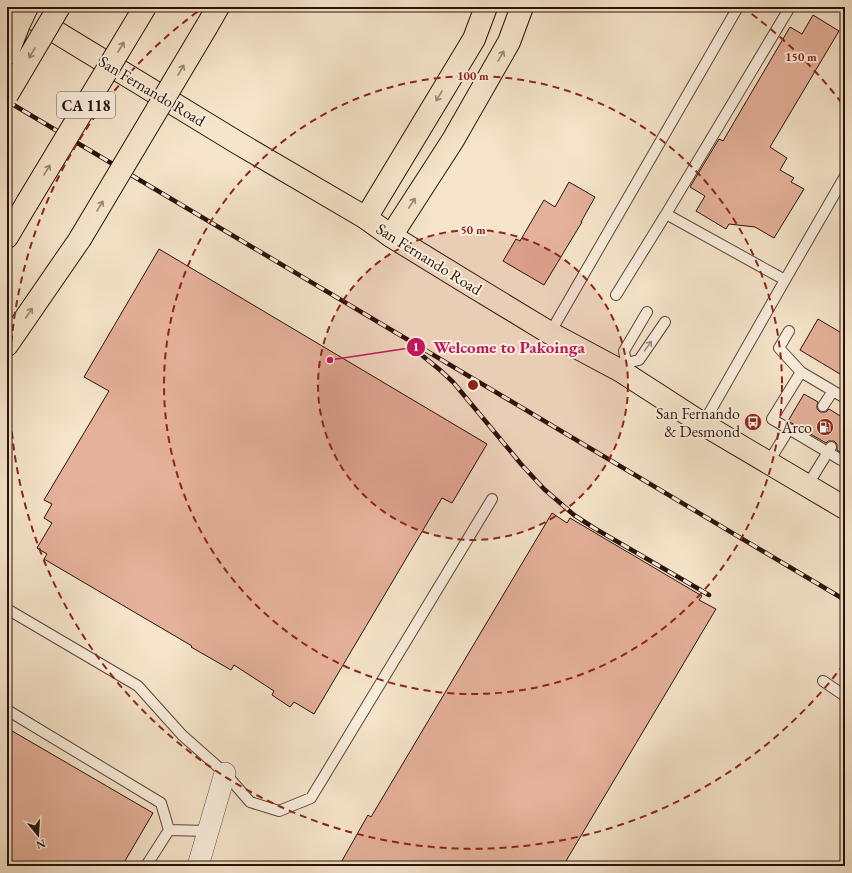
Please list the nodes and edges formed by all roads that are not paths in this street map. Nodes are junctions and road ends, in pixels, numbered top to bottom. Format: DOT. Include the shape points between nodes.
graph roads {
  1 [pos="15,7"];
  2 [pos="27,7"];
  3 [pos="59,7"];
  4 [pos="145,7"];
  5 [pos="218,7"];
  6 [pos="486,7"];
  7 [pos="522,7"];
  8 [pos="738,7"];
  9 [pos="790,7"];
  10 [pos="7,54"];
  11 [pos="7,95"];
  12 [pos="845,176"];
  13 [pos="666,214"];
  14 [pos="366,218"];
  15 [pos="391,236"];
  16 [pos="7,237"];
  17 [pos="786,280"];
  18 [pos="616,295"];
  19 [pos="647,312"];
  20 [pos="665,322"];
  21 [pos="790,331"];
  22 [pos="550,333"];
  23 [pos="7,345"];
  24 [pos="623,367"];
  25 [pos="801,372"];
  26 [pos="833,391"];
  27 [pos="845,398"];
  28 [pos="824,406"];
  29 [pos="703,424"];
  30 [pos="788,429"];
  31 [pos="829,450"];
  32 [pos="845,462"];
  33 [pos="768,463"];
  34 [pos="807,486"];
  35 [pos="492,499"];
  36 [pos="845,508"];
  37 [pos="7,609"];
  38 [pos="823,682"];
  39 [pos="845,696"];
  40 [pos="7,710"];
  41 [pos="225,773"];
  42 [pos="169,830"];
  43 [pos="208,831"];
  44 [pos="146,866"];
  45 [pos="198,866"];
  1 -- 14 [label="main road, San Fernando Road"];
  2 -- 10 [label="main road, bridge"];
  3 -- 11 [label="main road, one-way, bridge"];
  16 -- 4 [label="main road, CA 118, one-way, bridge"];
  23 -- 5 [label="main road, one-way, bridge" via="80,239"];
  6 -- 14 [label="main road, one-way" via="474,39"];
  15 -- 7 [label="main road, one-way" via="453,140 509,42"];
  8 -- 22 [label="lane"];
  9 -- 13 [label="lane"];
  12 -- 17 [label="lane"];
  13 -- 17 [label="lane"];
  13 -- 18 [label="lane"];
  14 -- 15 [label="main road, San Fernando Road"];
  15 -- 22 [label="main road, San Fernando Road"];
  17 -- 29 [label="lane"];
  19 -- 24 [label="lane" via="624,351"];
  24 -- 20 [label="lane, one-way" via="639,360"];
  21 -- 25 [label="lane" via="779,348"];
  22 -- 24 [label="main road, San Fernando Road"];
  24 -- 29 [label="main road, San Fernando Road"];
  25 -- 26 [label="lane"];
  25 -- 30 [label="lane" via="772,419"];
  26 -- 27 [label="lane"];
  26 -- 28 [label="lane"];
  29 -- 33 [label="main road, San Fernando Road"];
  30 -- 31 [label="lane" via="805,435"];
  30 -- 33 [label="lane"];
  31 -- 32 [label="lane"];
  31 -- 34 [label="lane"];
  33 -- 34 [label="main road, San Fernando Road"];
  34 -- 36 [label="main road, San Fernando Road"];
  35 -- 41 [label="lane" via="311,798 279,811 250,802"];
  37 -- 41 [label="lane" via="138,686 182,735"];
  38 -- 39 [label="lane"];
  40 -- 42 [label="lane" via="161,803"];
  41 -- 43 [label="street"];
  42 -- 43 [label="lane"];
  42 -- 44 [label="lane"];
  43 -- 45 [label="street"];
}
